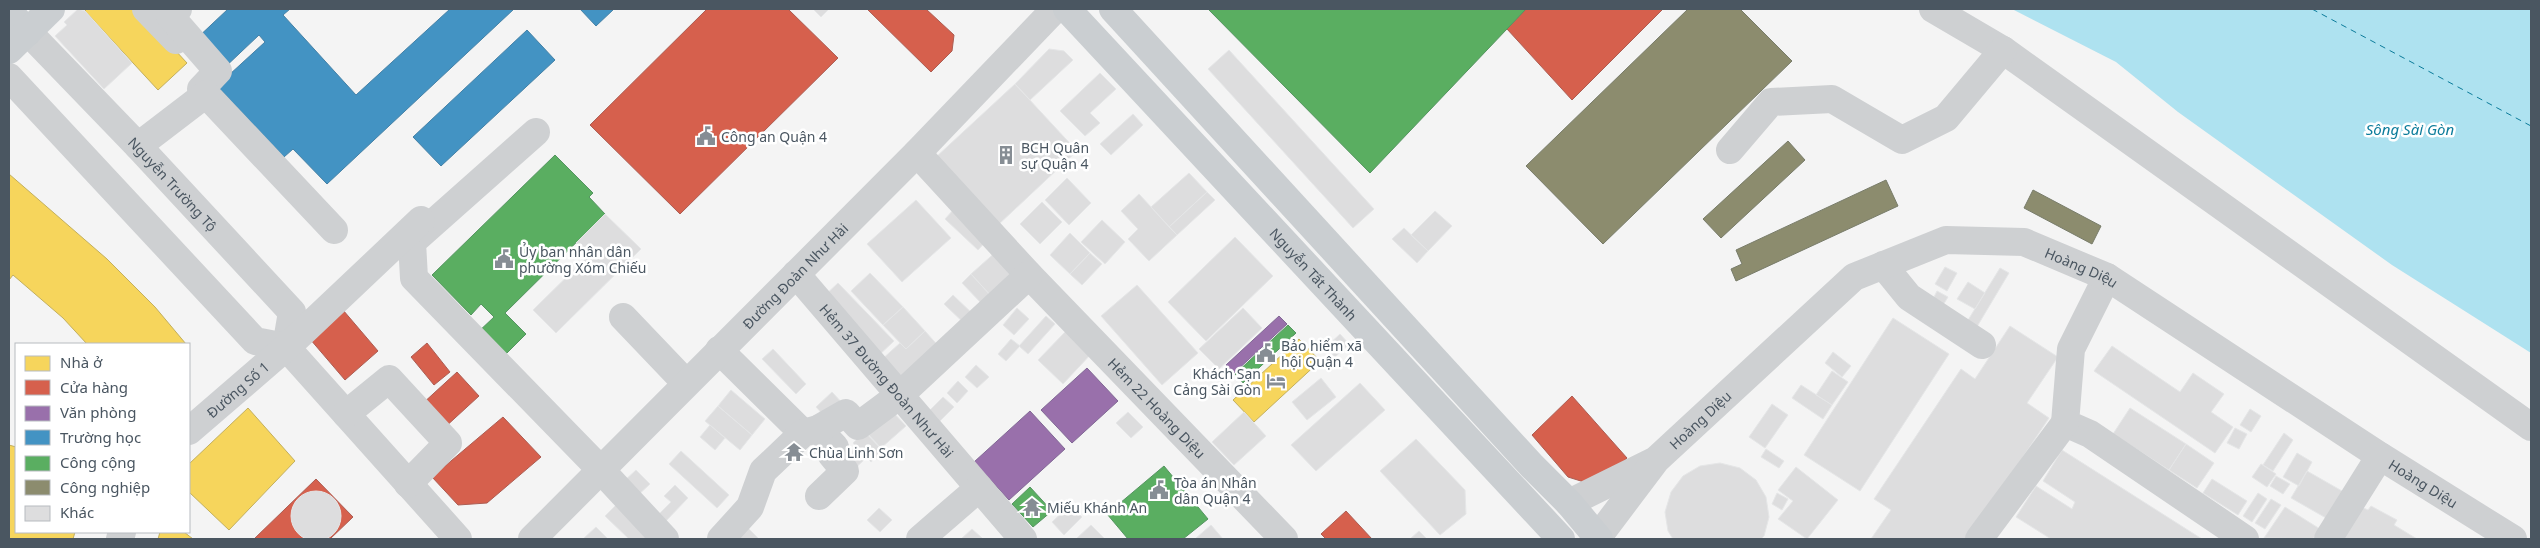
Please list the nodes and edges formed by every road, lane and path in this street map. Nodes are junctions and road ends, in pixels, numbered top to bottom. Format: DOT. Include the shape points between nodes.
graph roads {
  1 [pos="51,9"];
  2 [pos="146,9"];
  3 [pos="178,9"];
  4 [pos="1055,9"];
  5 [pos="1067,9"];
  6 [pos="1113,9"];
  7 [pos="1933,9"];
  8 [pos="9,12"];
  9 [pos="28,32"];
  10 [pos="9,50"];
  11 [pos="2003,50"];
  12 [pos="192,57"];
  13 [pos="9,77"];
  14 [pos="206,94"];
  15 [pos="138,146"];
  16 [pos="1730,150"];
  17 [pos="917,153"];
  18 [pos="334,230"];
  19 [pos="1883,265"];
  20 [pos="796,274"];
  21 [pos="1030,275"];
  22 [pos="2107,277"];
  23 [pos="623,317"];
  24 [pos="1982,345"];
  25 [pos="286,347"];
  26 [pos="719,350"];
  27 [pos="686,383"];
  28 [pos="901,394"];
  29 [pos="346,414"];
  30 [pos="2065,423"];
  31 [pos="2531,427"];
  32 [pos="190,430"];
  33 [pos="811,431"];
  34 [pos="2380,456"];
  35 [pos="1656,460"];
  36 [pos="600,469"];
  37 [pos="408,484"];
  38 [pos="979,488"];
  39 [pos="819,496"];
  40 [pos="1569,503"];
  41 [pos="1546,534"];
  42 [pos="458,539"];
  43 [pos="532,539"];
  44 [pos="665,539"];
  45 [pos="721,539"];
  46 [pos="920,539"];
  47 [pos="1023,539"];
  48 [pos="1284,539"];
  49 [pos="1598,539"];
  50 [pos="1979,539"];
  51 [pos="2245,539"];
  52 [pos="2328,539"];
  53 [pos="2513,539"];
  1 -- 9 [label="main road"];
  2 -- 12 [label="street"];
  3 -- 14 [label="street" via="170,16 218,72 201,89"];
  4 -- 17 [label="street, Đường Đoàn Như Hài"];
  5 -- 41 [label="main road, Nguyễn Tất Thành"];
  6 -- 40 [label="main road"];
  7 -- 11 [label="street"];
  8 -- 9 [label="main road"];
  9 -- 10 [label="main road"];
  9 -- 15 [label="street, Nguyễn Trường Tộ"];
  11 -- 16 [label="street" via="1946,118 1902,140 1832,99 1771,102"];
  11 -- 31 [label="street"];
  13 -- 25 [label="street" via="255,341"];
  14 -- 15 [label="street"];
  14 -- 18 [label="street"];
  15 -- 25 [label="street, Nguyễn Trường Tộ" via="292,312"];
  17 -- 20 [label="street, Đường Đoàn Như Hài"];
  17 -- 21 [label="street, Hẻm 22 Hoàng Diệu"];
  19 -- 22 [label="street, Hoàng Diệu" via="1946,240 2024,242"];
  19 -- 24 [label="street" via="1909,297"];
  19 -- 35 [label="street, Hoàng Diệu" via="1854,277"];
  20 -- 26 [label="street, Đường Đoàn Như Hài"];
  20 -- 28 [label="street, Hẻm 37 Đường Đoàn Như Hài"];
  21 -- 28 [label="street"];
  21 -- 48 [label="street, Hẻm 22 Hoàng Diệu"];
  22 -- 30 [label="street" via="2071,349"];
  22 -- 34 [label="street, Hoàng Diệu"];
  23 -- 27 [label="street"];
  25 -- 29 [label="street"];
  25 -- 32 [label="street, Đường Số 1"];
  25 -- 36 [label="street, Đường Số 1" via="533,125 412,242 414,278"];
  26 -- 27 [label="street, Đường Đoàn Như Hài"];
  26 -- 33 [label="street"];
  27 -- 36 [label="street, Đường Đoàn Như Hài"];
  28 -- 33 [label="street" via="858,426 846,413"];
  28 -- 38 [label="street, Hẻm 37 Đường Đoàn Như Hài"];
  29 -- 37 [label="street"];
  29 -- 37 [label="street" via="389,379 448,443"];
  30 -- 50 [label="street"];
  30 -- 51 [label="street" via="2090,434"];
  33 -- 39 [label="street" via="835,447 831,454 845,471"];
  33 -- 45 [label="street" via="763,471 750,507"];
  34 -- 52 [label="street"];
  34 -- 53 [label="street, Hoàng Diệu"];
  35 -- 40 [label="street, Hoàng Diệu"];
  35 -- 49 [label="street, Hoàng Diệu"];
  36 -- 43 [label="street, Đường Đoàn Như Hài"];
  36 -- 44 [label="street"];
  37 -- 42 [label="street"];
  38 -- 46 [label="street"];
  38 -- 47 [label="street, Hẻm 37 Đường Đoàn Như Hài"];
  40 -- 41 [label="main road"];
  40 -- 49 [label="main road"];
}
